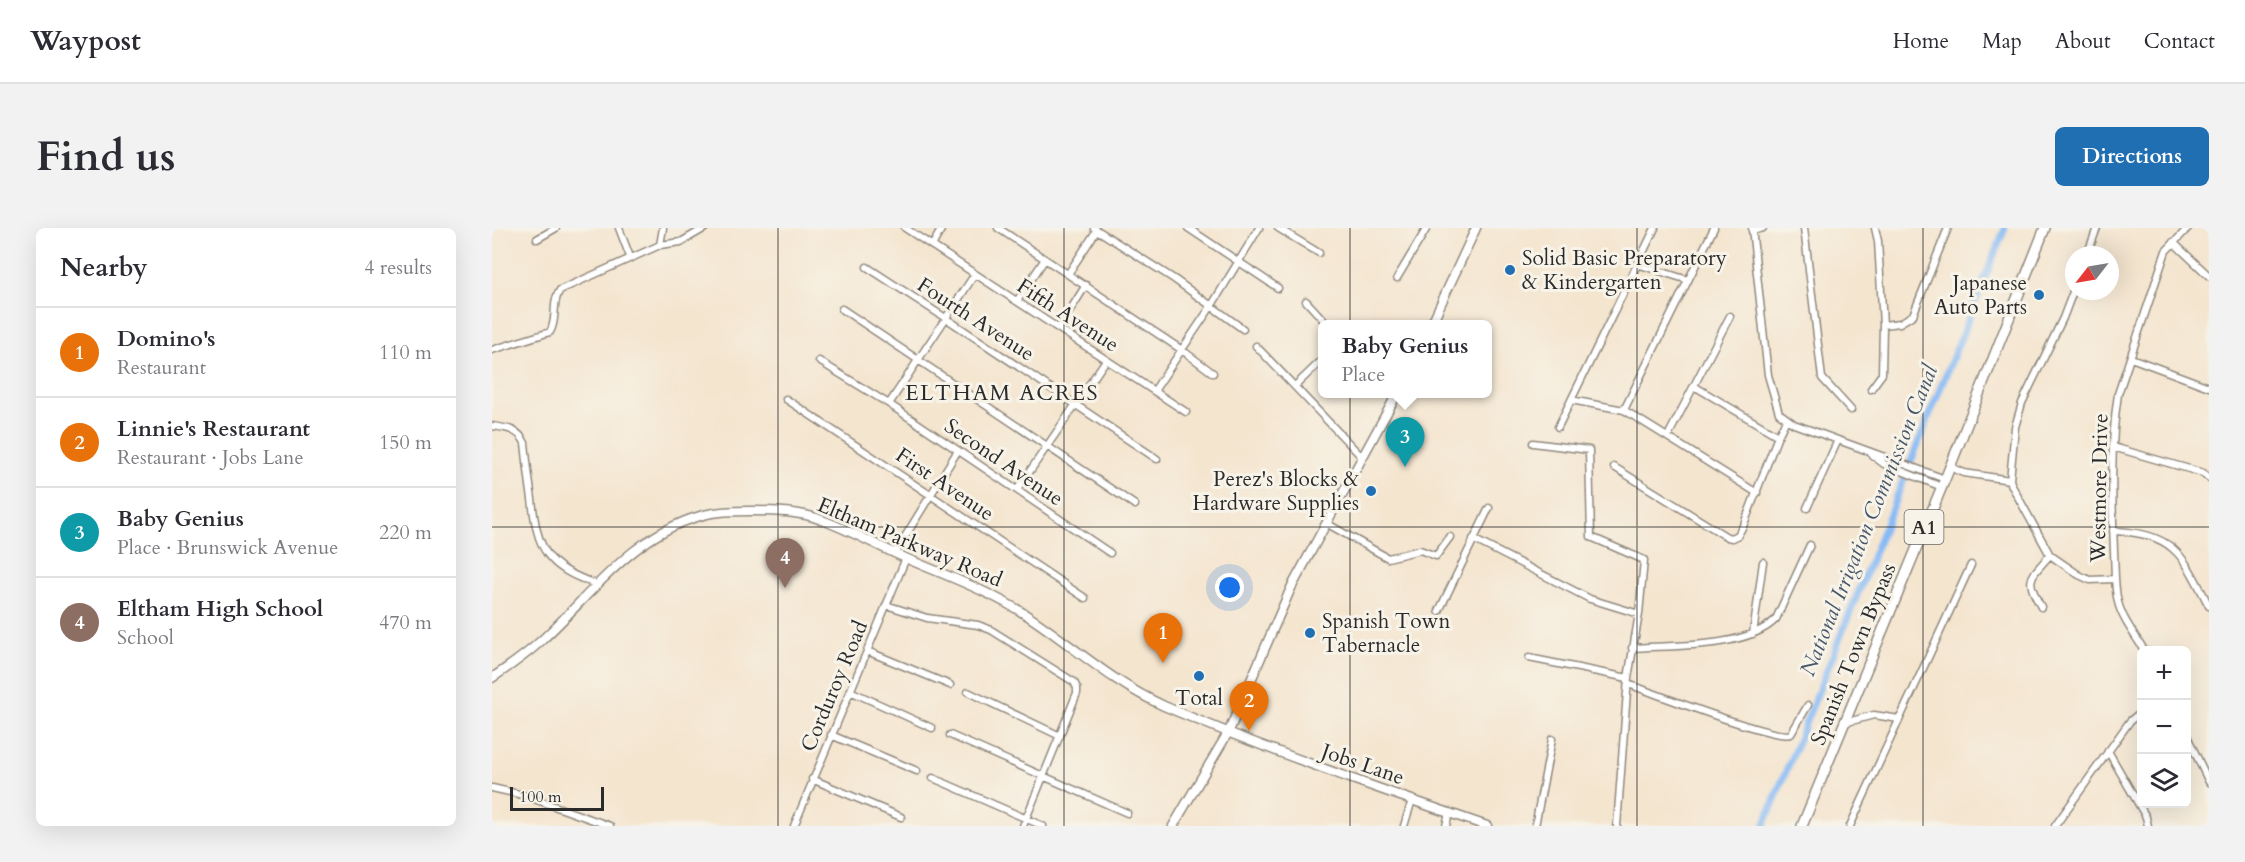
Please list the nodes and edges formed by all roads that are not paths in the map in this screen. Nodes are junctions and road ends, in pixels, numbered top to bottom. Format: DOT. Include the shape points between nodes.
graph roads {
  1 [pos="556,228"];
  2 [pos="619,228"];
  3 [pos="663,228"];
  4 [pos="705,228"];
  5 [pos="905,228"];
  6 [pos="942,228"];
  7 [pos="998,228"];
  8 [pos="1188,228"];
  9 [pos="1259,228"];
  10 [pos="1278,228"];
  11 [pos="1427,228"];
  12 [pos="1476,228"];
  13 [pos="1655,228"];
  14 [pos="1714,228"];
  15 [pos="1763,228"];
  16 [pos="1804,228"];
  17 [pos="1875,228"];
  18 [pos="1948,228"];
  19 [pos="2045,228"];
  20 [pos="2097,228"];
  21 [pos="2188,228"];
  22 [pos="1096,229"];
  23 [pos="1752,230"];
  24 [pos="537,239"];
  25 [pos="2173,242"];
  26 [pos="660,244"];
  27 [pos="932,246"];
  28 [pos="2090,246"];
  29 [pos="1319,253"];
  30 [pos="630,257"];
  31 [pos="1045,259"];
  32 [pos="1239,262"];
  33 [pos="1637,264"];
  34 [pos="867,267"];
  35 [pos="975,274"];
  36 [pos="1068,274"];
  37 [pos="2209,276"];
  38 [pos="1397,278"];
  39 [pos="1688,279"];
  40 [pos="1086,285"];
  41 [pos="1278,288"];
  42 [pos="2070,300"];
  43 [pos="1017,301"];
  44 [pos="1306,301"];
  45 [pos="1212,305"];
  46 [pos="842,309"];
  47 [pos="1730,316"];
  48 [pos="947,318"];
  49 [pos="1324,320"];
  50 [pos="1433,320"];
  51 [pos="1883,325"];
  52 [pos="1059,328"];
  53 [pos="1243,329"];
  54 [pos="1256,346"];
  55 [pos="492,350"];
  56 [pos="1182,350"];
  57 [pos="2131,358"];
  58 [pos="919,360"];
  59 [pos="1106,360"];
  60 [pos="819,361"];
  61 [pos="1318,365"];
  62 [pos="1213,373"];
  63 [pos="1295,386"];
  64 [pos="1694,386"];
  65 [pos="2209,387"];
  66 [pos="1871,389"];
  67 [pos="1154,391"];
  68 [pos="1395,398"];
  69 [pos="786,399"];
  70 [pos="1571,400"];
  71 [pos="1074,404"];
  72 [pos="889,405"];
  73 [pos="1624,410"];
  74 [pos="1851,410"];
  75 [pos="1186,412"];
  76 [pos="1786,420"];
  77 [pos="492,426"];
  78 [pos="1558,427"];
  79 [pos="1668,436"];
  80 [pos="1778,436"];
  81 [pos="1838,440"];
  82 [pos="1533,443"];
  83 [pos="1047,446"];
  84 [pos="2113,447"];
  85 [pos="957,452"];
  86 [pos="1869,453"];
  87 [pos="1361,456"];
  88 [pos="1157,459"];
  89 [pos="1614,467"];
  90 [pos="1950,467"];
  91 [pos="2209,478"];
  92 [pos="2010,480"];
  93 [pos="1943,483"];
  94 [pos="1017,490"];
  95 [pos="1757,493"];
  96 [pos="931,495"];
  97 [pos="1135,505"];
  98 [pos="1489,508"];
  99 [pos="1807,508"];
  100 [pos="1326,523"];
  101 [pos="2113,531"];
  102 [pos="1450,537"];
  103 [pos="1473,539"];
  104 [pos="1810,545"];
  105 [pos="895,553"];
  106 [pos="1110,553"];
  107 [pos="2050,555"];
  108 [pos="906,558"];
  109 [pos="1763,562"];
  110 [pos="1971,565"];
  111 [pos="2115,579"];
  112 [pos="596,584"];
  113 [pos="1084,598"];
  114 [pos="885,605"];
  115 [pos="2209,606"];
  116 [pos="2041,607"];
  117 [pos="1439,611"];
  118 [pos="1639,614"];
  119 [pos="1754,634"];
  120 [pos="2141,646"];
  121 [pos="1632,648"];
  122 [pos="867,651"];
  123 [pos="1529,658"];
  124 [pos="492,678"];
  125 [pos="1628,681"];
  126 [pos="950,685"];
  127 [pos="850,691"];
  128 [pos="968,692"];
  129 [pos="1808,705"];
  130 [pos="2137,716"];
  131 [pos="1899,719"];
  132 [pos="1844,723"];
  133 [pos="932,728"];
  134 [pos="1229,731"];
  135 [pos="831,735"];
  136 [pos="950,735"];
  137 [pos="1060,736"];
  138 [pos="1552,739"];
  139 [pos="2191,743"];
  140 [pos="2108,751"];
  141 [pos="917,771"];
  142 [pos="933,778"];
  143 [pos="1043,778"];
  144 [pos="812,779"];
  145 [pos="2209,782"];
  146 [pos="492,788"];
  147 [pos="1412,800"];
  148 [pos="1127,813"];
  149 [pos="1449,813"];
  150 [pos="901,817"];
  151 [pos="1026,819"];
  152 [pos="597,824"];
  153 [pos="797,825"];
  154 [pos="610,826"];
  155 [pos="1023,826"];
  156 [pos="1043,826"];
  157 [pos="1173,826"];
  158 [pos="1404,826"];
  159 [pos="1446,826"];
  160 [pos="1487,826"];
  161 [pos="1534,826"];
  162 [pos="1617,826"];
  163 [pos="1802,826"];
  164 [pos="1850,826"];
  165 [pos="2055,826"];
  166 [pos="2148,826"];
  1 -- 24 [label="street"];
  2 -- 30 [label="street"];
  3 -- 26 [label="street"];
  4 -- 26 [label="street" via="681,242"];
  5 -- 27 [label="street, Fifth Avenue"];
  6 -- 27 [label="street"];
  7 -- 31 [label="street"];
  8 -- 32 [label="street"];
  9 -- 32 [label="street"];
  10 -- 29 [label="street"];
  11 -- 38 [label="street"];
  12 -- 50 [label="street"];
  13 -- 33 [label="street"];
  14 -- 39 [label="street"];
  15 -- 23 [label="street"];
  16 -- 74 [label="street" via="1822,378"];
  17 -- 51 [label="street"];
  18 -- 51 [label="street" via="1913,315 1900,323"];
  19 -- 90 [label="main road, Spanish Town Bypass / A1"];
  20 -- 28 [label="street"];
  21 -- 25 [label="street, Westmore Drive"];
  22 -- 36 [label="street"];
  22 -- 45 [label="street"];
  23 -- 76 [label="street" via="1768,375 1779,412"];
  25 -- 37 [label="street"];
  25 -- 57 [label="street, Westmore Drive" via="2166,251"];
  26 -- 30 [label="street"];
  27 -- 35 [label="street, Fifth Avenue"];
  30 -- 55 [label="street" via="561,290 555,299 554,326 550,332"];
  31 -- 36 [label="street"];
  31 -- 43 [label="street"];
  32 -- 41 [label="street"];
  32 -- 45 [label="street"];
  33 -- 39 [label="street"];
  33 -- 70 [label="street"];
  34 -- 48 [label="street, Fourth Avenue"];
  35 -- 43 [label="street, Fifth Avenue"];
  35 -- 48 [label="street"];
  36 -- 40 [label="street"];
  39 -- 73 [label="street"];
  40 -- 52 [label="street"];
  40 -- 56 [label="street"];
  42 -- 92 [label="street" via="2022,403 2015,427"];
  43 -- 52 [label="street, Fifth Avenue"];
  44 -- 49 [label="street"];
  45 -- 53 [label="street"];
  45 -- 56 [label="street"];
  46 -- 58 [label="street"];
  47 -- 64 [label="street"];
  48 -- 58 [label="street"];
  48 -- 71 [label="street, Fourth Avenue"];
  51 -- 66 [label="street" via="1882,374"];
  52 -- 59 [label="street, Fifth Avenue"];
  54 -- 63 [label="street"];
  56 -- 62 [label="street"];
  56 -- 67 [label="street"];
  57 -- 65 [label="street"];
  57 -- 84 [label="street, Westmore Drive" via="2118,394"];
  58 -- 72 [label="street"];
  58 -- 83 [label="street"];
  59 -- 67 [label="street, Fifth Avenue"];
  59 -- 71 [label="street"];
  60 -- 72 [label="street, Second Avenue"];
  61 -- 63 [label="street"];
  63 -- 87 [label="street"];
  64 -- 79 [label="street"];
  64 -- 80 [label="street"];
  67 -- 75 [label="street, Fifth Avenue"];
  68 -- 87 [label="street"];
  69 -- 96 [label="street, First Avenue"];
  70 -- 73 [label="street"];
  70 -- 78 [label="street"];
  71 -- 83 [label="street"];
  71 -- 88 [label="street, Fourth Avenue"];
  72 -- 85 [label="street, Second Avenue"];
  73 -- 79 [label="street"];
  76 -- 80 [label="street"];
  76 -- 81 [label="street"];
  77 -- 112 [label="street" via="516,432 525,443 535,529 545,552 576,577"];
  79 -- 95 [label="street"];
  80 -- 95 [label="street"];
  81 -- 86 [label="street"];
  81 -- 99 [label="street"];
  82 -- 118 [label="street" via="1589,450 1591,537 1644,560"];
  83 -- 94 [label="street"];
  83 -- 97 [label="street"];
  84 -- 91 [label="street"];
  84 -- 101 [label="street, Westmore Drive"];
  85 -- 94 [label="street, Second Avenue"];
  85 -- 96 [label="street"];
  86 -- 93 [label="street" via="1918,468"];
  86 -- 93 [label="street" via="1884,464"];
  87 -- 100 [label="street"];
  89 -- 95 [label="street" via="1732,538 1738,535"];
  90 -- 92 [label="street"];
  90 -- 93 [label="main road, Spanish Town Bypass / A1"];
  92 -- 107 [label="street"];
  93 -- 132 [label="main road, Spanish Town Bypass / A1"];
  94 -- 106 [label="street, Second Avenue"];
  96 -- 105 [label="street"];
  96 -- 113 [label="street, First Avenue"];
  98 -- 103 [label="street"];
  100 -- 102 [label="street" via="1388,558 1420,550 1437,555"];
  100 -- 134 [label="street" via="1291,588"];
  101 -- 111 [label="street, Westmore Drive"];
  101 -- 115 [label="street" via="2139,532 2169,545 2183,559"];
  103 -- 117 [label="street"];
  103 -- 118 [label="street" via="1590,599"];
  104 -- 119 [label="street" via="1776,620"];
  105 -- 108 [label="street, Eltham Parkway Road"];
  105 -- 112 [label="street, Eltham Parkway Road" via="820,519 780,511 727,510 672,526 628,554"];
  107 -- 111 [label="street" via="2090,580"];
  107 -- 116 [label="street" via="2032,576 2030,587"];
  108 -- 114 [label="street, Corduroy Road"];
  108 -- 134 [label="street, Eltham Parkway Road" via="992,595 1027,615 1127,688"];
  109 -- 119 [label="street"];
  110 -- 131 [label="street"];
  111 -- 120 [label="street, Westmore Drive" via="2121,612"];
  112 -- 124 [label="street, Eltham Parkway Road" via="542,640"];
  114 -- 122 [label="street, Corduroy Road"];
  114 -- 137 [label="street" via="927,618 991,630 1074,682 1077,693"];
  118 -- 121 [label="street"];
  119 -- 121 [label="street" via="1734,641"];
  121 -- 125 [label="street"];
  122 -- 126 [label="street"];
  122 -- 127 [label="street, Corduroy Road"];
  123 -- 125 [label="street"];
  125 -- 129 [label="street" via="1759,730 1786,736"];
  125 -- 162 [label="street"];
  127 -- 133 [label="street"];
  127 -- 135 [label="street, Corduroy Road"];
  128 -- 137 [label="street"];
  130 -- 140 [label="street"];
  131 -- 132 [label="street" via="1874,715"];
  131 -- 164 [label="street"];
  132 -- 163 [label="main road, Spanish Town Bypass / A1"];
  134 -- 147 [label="street, Jobs Lane" via="1323,770"];
  134 -- 157 [label="street"];
  135 -- 141 [label="street"];
  135 -- 144 [label="street, Corduroy Road"];
  136 -- 143 [label="street"];
  137 -- 143 [label="street"];
  138 -- 161 [label="street"];
  139 -- 145 [label="street"];
  140 -- 165 [label="street"];
  140 -- 166 [label="street"];
  142 -- 151 [label="street"];
  143 -- 148 [label="street"];
  143 -- 151 [label="street"];
  144 -- 150 [label="street"];
  144 -- 153 [label="street, Corduroy Road"];
  146 -- 152 [label="street" via="523,795"];
  147 -- 149 [label="street, Jobs Lane"];
  147 -- 158 [label="street"];
  149 -- 159 [label="street"];
  149 -- 160 [label="street, Jobs Lane"];
  151 -- 155 [label="street"];
  151 -- 156 [label="street"];
  152 -- 154 [label="street"];
}
